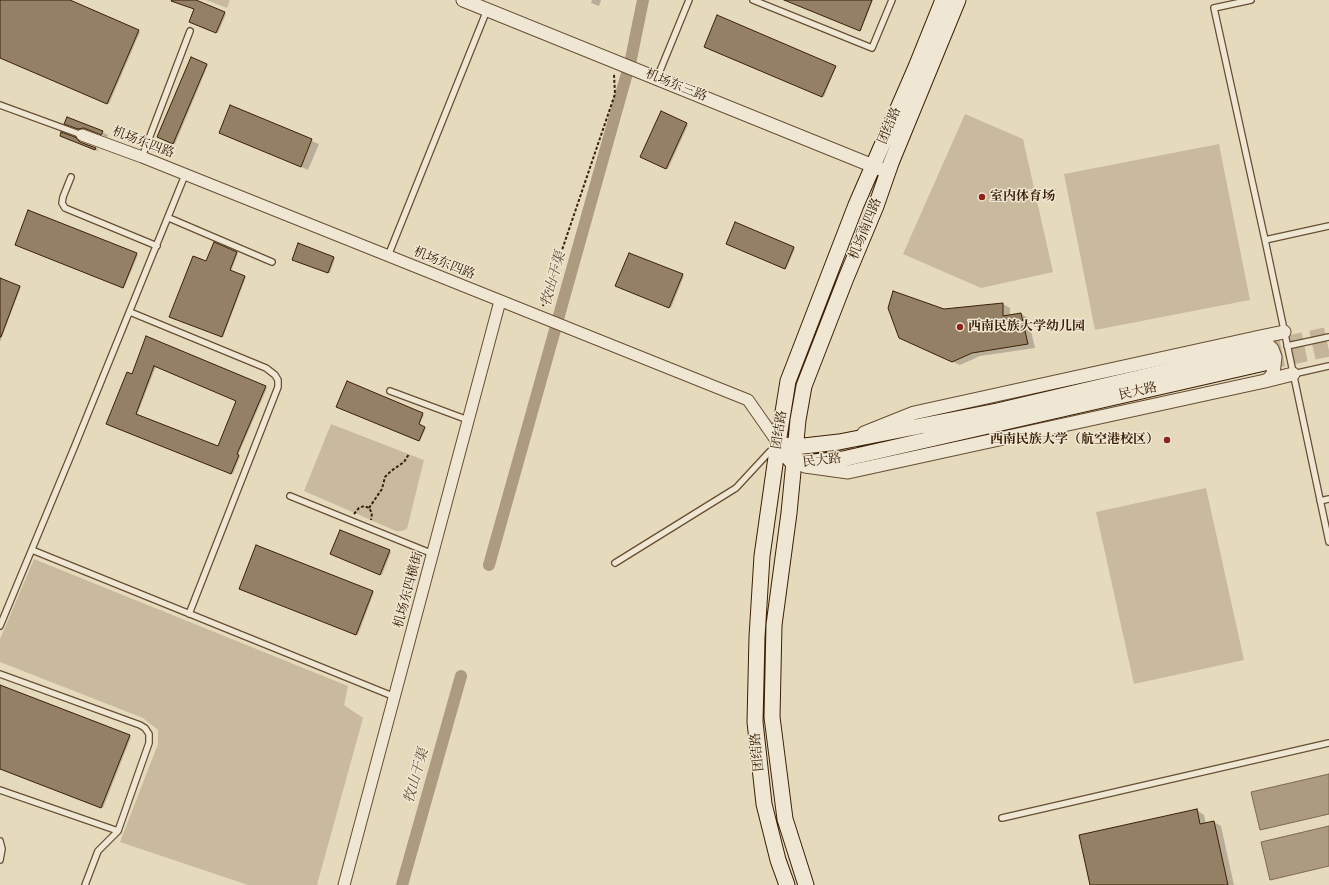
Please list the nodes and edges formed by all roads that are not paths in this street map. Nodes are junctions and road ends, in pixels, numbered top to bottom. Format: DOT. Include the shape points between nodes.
graph roads {
  1 [pos="463,0"];
  2 [pos="689,0"];
  3 [pos="753,0"];
  4 [pos="892,0"];
  5 [pos="943,0"];
  6 [pos="958,0"];
  7 [pos="1251,0"];
  8 [pos="487,10"];
  9 [pos="190,31"];
  10 [pos="657,78"];
  11 [pos="0,104"];
  12 [pos="82,135"];
  13 [pos="142,157"];
  14 [pos="873,166"];
  15 [pos="888,172"];
  16 [pos="185,175"];
  17 [pos="71,178"];
  18 [pos="168,218"];
  19 [pos="1329,226"];
  20 [pos="1265,240"];
  21 [pos="157,246"];
  22 [pos="388,257"];
  23 [pos="272,262"];
  24 [pos="500,301"];
  25 [pos="130,312"];
  26 [pos="1284,332"];
  27 [pos="1329,337"];
  28 [pos="1251,339"];
  29 [pos="1287,346"];
  30 [pos="1329,366"];
  31 [pos="1293,374"];
  32 [pos="1264,381"];
  33 [pos="390,391"];
  34 [pos="468,420"];
  35 [pos="839,442"];
  36 [pos="778,443"];
  37 [pos="795,447"];
  38 [pos="794,464"];
  39 [pos="290,496"];
  40 [pos="1329,499"];
  41 [pos="1320,501"];
  42 [pos="1329,542"];
  43 [pos="32,550"];
  44 [pos="433,554"];
  45 [pos="615,563"];
  46 [pos="190,614"];
  47 [pos="0,626"];
  48 [pos="0,674"];
  49 [pos="395,697"];
  50 [pos="1329,743"];
  51 [pos="0,790"];
  52 [pos="1002,818"];
  53 [pos="118,831"];
  54 [pos="0,842"];
  55 [pos="0,860"];
  56 [pos="85,885"];
  57 [pos="344,885"];
  58 [pos="787,885"];
  59 [pos="806,885"];
  1 -- 8 [label="street, 机场东三路"];
  2 -- 10 [label="lane"];
  3 -- 4 [label="lane" via="872,48"];
  5 -- 14 [label="main road, 团结路"];
  6 -- 15 [label="main road, 机场南四路"];
  7 -- 20 [label="lane" via="1214,8"];
  8 -- 10 [label="street, 机场东三路"];
  8 -- 22 [label="lane"];
  9 -- 13 [label="lane"];
  10 -- 14 [label="street, 机场东三路"];
  11 -- 12 [label="lane"];
  12 -- 13 [label="street, 机场东四路"];
  13 -- 16 [label="street, 机场东四路"];
  14 -- 15 [label="street, 机场东三路"];
  14 -- 36 [label="main road, 团结路" via="788,381"];
  15 -- 37 [label="main road, 机场南四路" via="804,386"];
  16 -- 18 [label="lane"];
  16 -- 22 [label="street, 机场东四路"];
  17 -- 21 [label="lane" via="63,197 62,203 65,208"];
  18 -- 21 [label="lane"];
  18 -- 23 [label="lane"];
  19 -- 20 [label="lane"];
  20 -- 26 [label="lane"];
  21 -- 25 [label="lane"];
  22 -- 24 [label="street, 机场东四路"];
  24 -- 34 [label="street, 机场东四横街"];
  24 -- 36 [label="street, 机场东四路" via="748,400"];
  25 -- 43 [label="lane"];
  25 -- 46 [label="lane" via="266,368 278,380 278,387"];
  26 -- 28 [label="street"];
  26 -- 29 [label="lane"];
  27 -- 29 [label="lane"];
  28 -- 32 [label="street" via="1263,340 1272,349 1275,357 1273,374 1270,379"];
  28 -- 35 [label="street" via="914,413"];
  29 -- 31 [label="lane"];
  30 -- 31 [label="lane"];
  31 -- 32 [label="street"];
  31 -- 41 [label="lane"];
  32 -- 38 [label="street" via="848,472"];
  33 -- 34 [label="lane"];
  34 -- 44 [label="street, 机场东四横街"];
  35 -- 37 [label="main road, 民大路"];
  35 -- 38 [label="main road, 民大路" via="1267,355 843,459"];
  36 -- 37 [label="main road, 民大路"];
  36 -- 38 [label="main road, 民大路"];
  36 -- 45 [label="lane" via="736,488"];
  36 -- 58 [label="main road, 团结路" via="762,556 755,722 764,804"];
  37 -- 38 [label="main road, 机场南四路"];
  38 -- 59 [label="main road, 团结路" via="774,625 772,717 785,819"];
  39 -- 44 [label="lane"];
  40 -- 41 [label="lane"];
  41 -- 42 [label="lane"];
  43 -- 46 [label="lane"];
  43 -- 47 [label="lane"];
  44 -- 49 [label="street, 机场东四横街"];
  46 -- 49 [label="lane"];
  48 -- 53 [label="lane" via="145,728 149,734 149,743"];
  49 -- 57 [label="street, 机场东四横街"];
  50 -- 52 [label="lane"];
  51 -- 53 [label="lane"];
  53 -- 56 [label="lane" via="98,850"];
  54 -- 55 [label="lane"];
}
